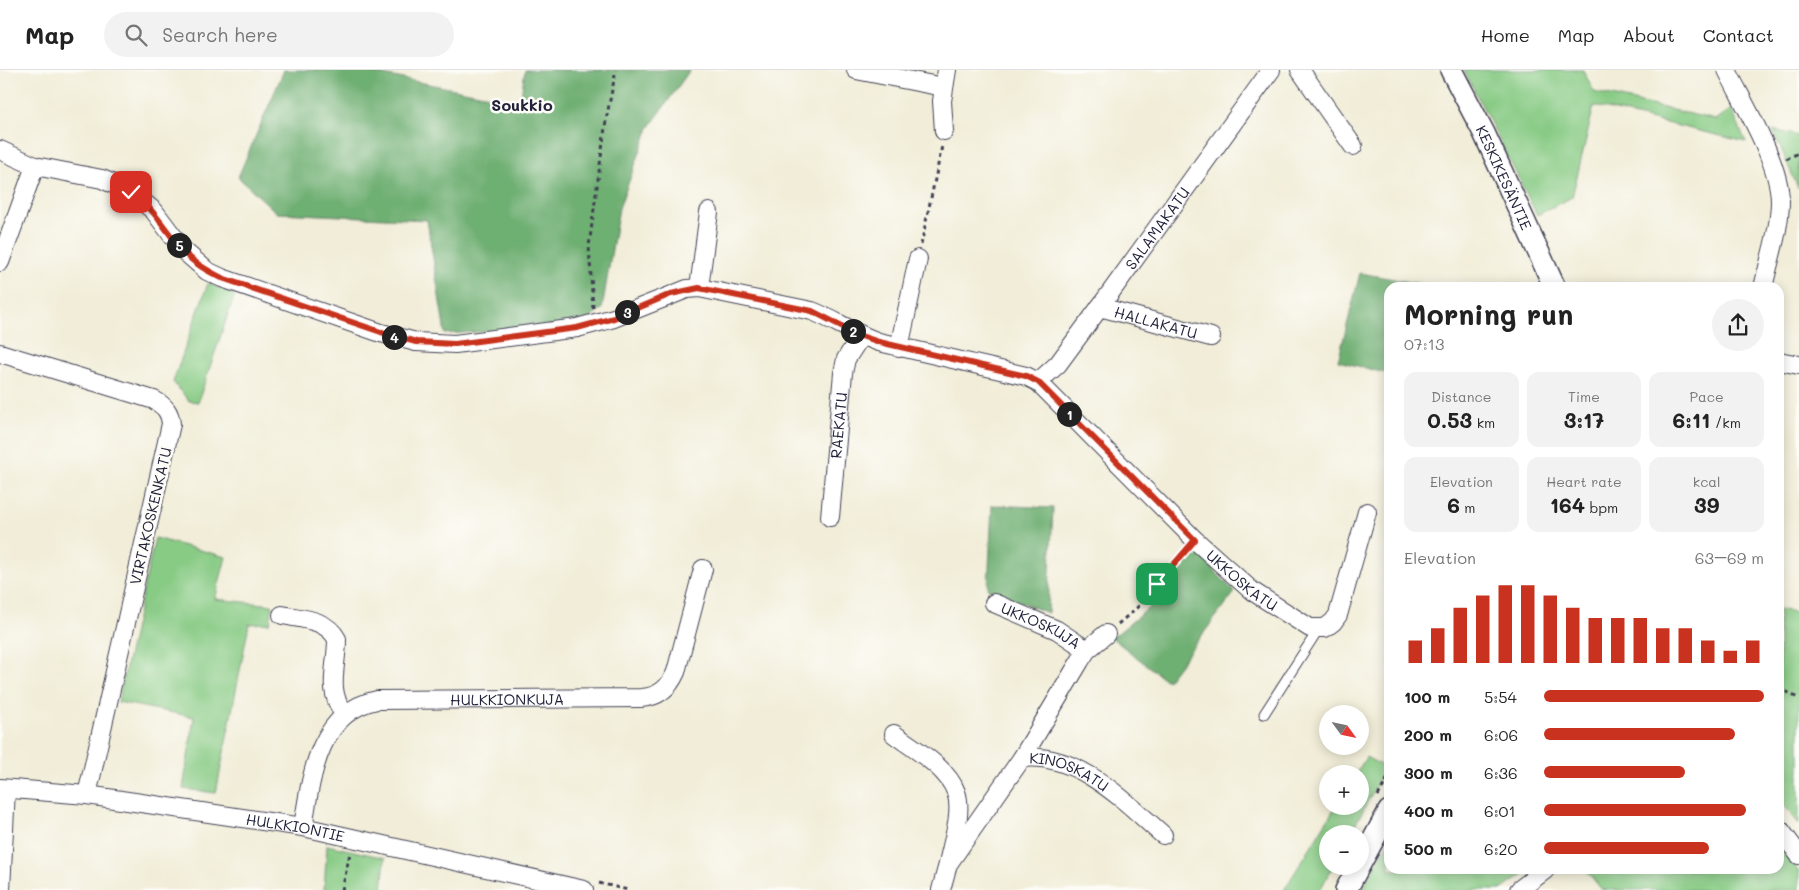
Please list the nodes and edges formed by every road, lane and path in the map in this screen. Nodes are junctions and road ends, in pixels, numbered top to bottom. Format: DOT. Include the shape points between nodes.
graph roads {
  1 [pos="616,70"];
  2 [pos="856,70"];
  3 [pos="946,70"];
  4 [pos="1271,70"];
  5 [pos="1300,70"];
  6 [pos="1451,70"];
  7 [pos="1727,70"];
  8 [pos="943,87"];
  9 [pos="944,131"];
  10 [pos="1353,146"];
  11 [pos="0,150"];
  12 [pos="35,166"];
  13 [pos="709,212"];
  14 [pos="918,259"];
  15 [pos="0,262"];
  16 [pos="1552,282"];
  17 [pos="1764,282"];
  18 [pos="699,288"];
  19 [pos="1100,307"];
  20 [pos="594,324"];
  21 [pos="861,336"];
  22 [pos="1211,338"];
  23 [pos="900,348"];
  24 [pos="0,353"];
  25 [pos="1784,362"];
  26 [pos="1799,365"];
  27 [pos="1038,382"];
  28 [pos="1367,512"];
  29 [pos="830,517"];
  30 [pos="1195,540"];
  31 [pos="703,569"];
  32 [pos="994,603"];
  33 [pos="282,615"];
  34 [pos="1318,630"];
  35 [pos="1106,634"];
  36 [pos="1087,650"];
  37 [pos="1784,690"];
  38 [pos="1799,699"];
  39 [pos="344,714"];
  40 [pos="1264,714"];
  41 [pos="894,734"];
  42 [pos="1022,758"];
  43 [pos="3,789"];
  44 [pos="86,795"];
  45 [pos="1384,821"];
  46 [pos="304,827"];
  47 [pos="1163,835"];
  48 [pos="1784,835"];
  49 [pos="354,837"];
  50 [pos="1369,847"];
  51 [pos="1799,855"];
  52 [pos="948,864"];
  53 [pos="1540,874"];
  54 [pos="1354,875"];
  55 [pos="578,889"];
  56 [pos="0,890"];
  57 [pos="342,890"];
  58 [pos="941,890"];
  59 [pos="1346,890"];
  60 [pos="1518,890"];
  1 -- 20 [label="path" via="589,246"];
  2 -- 8 [label="street"];
  3 -- 8 [label="street"];
  4 -- 19 [label="street, SALAMAKATU"];
  5 -- 10 [label="street"];
  6 -- 16 [label="street, KESKIKESÄNTIE" via="1484,133"];
  7 -- 17 [label="street" via="1773,164 1780,189 1778,218"];
  8 -- 9 [label="street"];
  9 -- 14 [label="path"];
  11 -- 12 [label="street"];
  12 -- 15 [label="street"];
  12 -- 20 [label="street" via="102,179 131,192 154,211 184,251 207,271 398,338 455,344"];
  13 -- 18 [label="street"];
  14 -- 23 [label="street"];
  18 -- 20 [label="street" via="671,294"];
  18 -- 21 [label="street" via="812,311"];
  19 -- 22 [label="street, HALLAKATU"];
  19 -- 27 [label="street, SALAMAKATU" via="1058,364"];
  21 -- 23 [label="street"];
  21 -- 29 [label="street, RAEKATU" via="846,359 843,373"];
  23 -- 27 [label="street" via="1012,372"];
  24 -- 44 [label="street, VIRTAKOSKENKATU" via="154,400 167,409 170,416 171,424"];
  25 -- 26 [label="street"];
  27 -- 30 [label="street, UKKOSKATU"];
  28 -- 34 [label="street" via="1338,614 1333,622"];
  30 -- 34 [label="street, UKKOSKATU" via="1252,591 1302,624"];
  30 -- 35 [label="path" via="1140,605"];
  31 -- 39 [label="street, HULKKIONKUJA" via="676,672 671,683 652,697 377,700 353,707"];
  32 -- 36 [label="street, UKKOSKUJA" via="1057,630"];
  33 -- 39 [label="street" via="320,623 333,632 337,639 333,693"];
  34 -- 40 [label="lane"];
  35 -- 36 [label="street, UKKOSKUJA"];
  36 -- 42 [label="street, UKKOSKUJA"];
  37 -- 38 [label="path"];
  39 -- 46 [label="street, HULKKIONKUJA" via="328,736 315,764"];
  41 -- 52 [label="street" via="949,779 956,794 957,810"];
  42 -- 47 [label="street, KINOSKATU" via="1037,756 1071,766 1115,794"];
  42 -- 52 [label="street, KINOSKATU"];
  43 -- 44 [label="street, HULKKIONTIE"];
  43 -- 56 [label="street"];
  44 -- 46 [label="street, HULKKIONTIE"];
  45 -- 50 [label="street"];
  46 -- 49 [label="street, HULKKIONTIE"];
  48 -- 51 [label="street"];
  49 -- 55 [label="street, HULKKIONTIE"];
  49 -- 57 [label="path"];
  52 -- 58 [label="street, KINOSKATU"];
  53 -- 60 [label="street"];
  54 -- 59 [label="street"];
}
